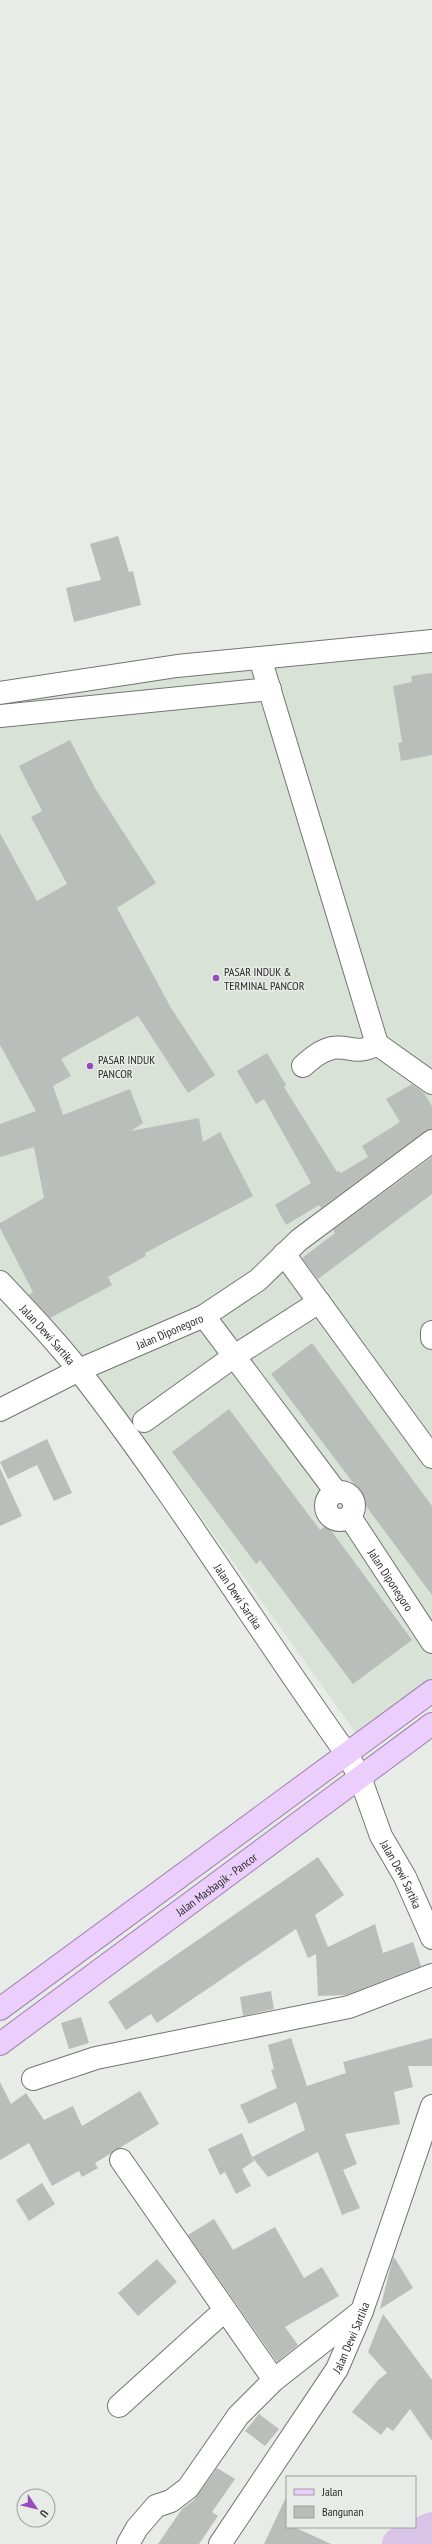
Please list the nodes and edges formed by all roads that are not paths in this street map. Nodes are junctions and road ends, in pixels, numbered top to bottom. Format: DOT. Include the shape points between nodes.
graph roads {
  1 [pos="432,641"];
  2 [pos="260,658"];
  3 [pos="270,689"];
  4 [pos="0,693"];
  5 [pos="0,716"];
  6 [pos="377,1044"];
  7 [pos="303,1066"];
  8 [pos="432,1083"];
  9 [pos="432,1141"];
  10 [pos="284,1254"];
  11 [pos="0,1282"];
  12 [pos="319,1302"];
  13 [pos="204,1316"];
  14 [pos="432,1332"];
  15 [pos="432,1338"];
  16 [pos="233,1357"];
  17 [pos="79,1370"];
  18 [pos="0,1410"];
  19 [pos="144,1421"];
  20 [pos="432,1457"];
  21 [pos="432,1642"];
  22 [pos="432,1691"];
  23 [pos="432,1724"];
  24 [pos="346,1753"];
  25 [pos="360,1777"];
  26 [pos="432,1938"];
  27 [pos="432,1975"];
  28 [pos="0,2009"];
  29 [pos="0,2044"];
  30 [pos="33,2079"];
  31 [pos="432,2106"];
  32 [pos="121,2160"];
  33 [pos="225,2310"];
  34 [pos="362,2311"];
  35 [pos="274,2380"];
  36 [pos="119,2406"];
  37 [pos="128,2544"];
  38 [pos="220,2544"];
  1 -- 2 [label="street"];
  2 -- 3 [label="street"];
  2 -- 4 [label="street" via="177,666"];
  3 -- 5 [label="street"];
  3 -- 6 [label="street"];
  6 -- 7 [label="street" via="355,1051 334,1048 319,1053"];
  6 -- 8 [label="street"];
  9 -- 10 [label="street" via="339,1209"];
  10 -- 12 [label="street"];
  10 -- 13 [label="street" via="258,1280"];
  11 -- 17 [label="street, Jalan Dewi Sartika"];
  12 -- 16 [label="street"];
  12 -- 20 [label="street"];
  13 -- 16 [label="street, Jalan Diponegoro"];
  13 -- 17 [label="street, Jalan Diponegoro"];
  14 -- 15 [label="street"];
  16 -- 19 [label="street"];
  16 -- 21 [label="street, Jalan Diponegoro" via="336,1492 326,1500 327,1513 337,1520 350,1516"];
  17 -- 18 [label="street, Jalan Diponegoro"];
  17 -- 24 [label="street, Jalan Dewi Sartika" via="144,1456"];
  22 -- 24 [label="main road"];
  23 -- 25 [label="main road, Jalan Masbagik - Pancor"];
  24 -- 25 [label="street, Jalan Dewi Sartika"];
  24 -- 28 [label="main road"];
  25 -- 26 [label="street, Jalan Dewi Sartika" via="382,1836 405,1877"];
  25 -- 29 [label="main road, Jalan Masbagik - Pancor"];
  27 -- 30 [label="street" via="349,2007 96,2058"];
  31 -- 34 [label="street, Jalan Dewi Sartika"];
  32 -- 33 [label="street"];
  33 -- 35 [label="street"];
  33 -- 36 [label="street"];
  34 -- 35 [label="street"];
  34 -- 38 [label="street, Jalan Dewi Sartika" via="328,2385"];
  35 -- 37 [label="street" via="238,2416 188,2488 171,2501 156,2506 137,2528"];
}
